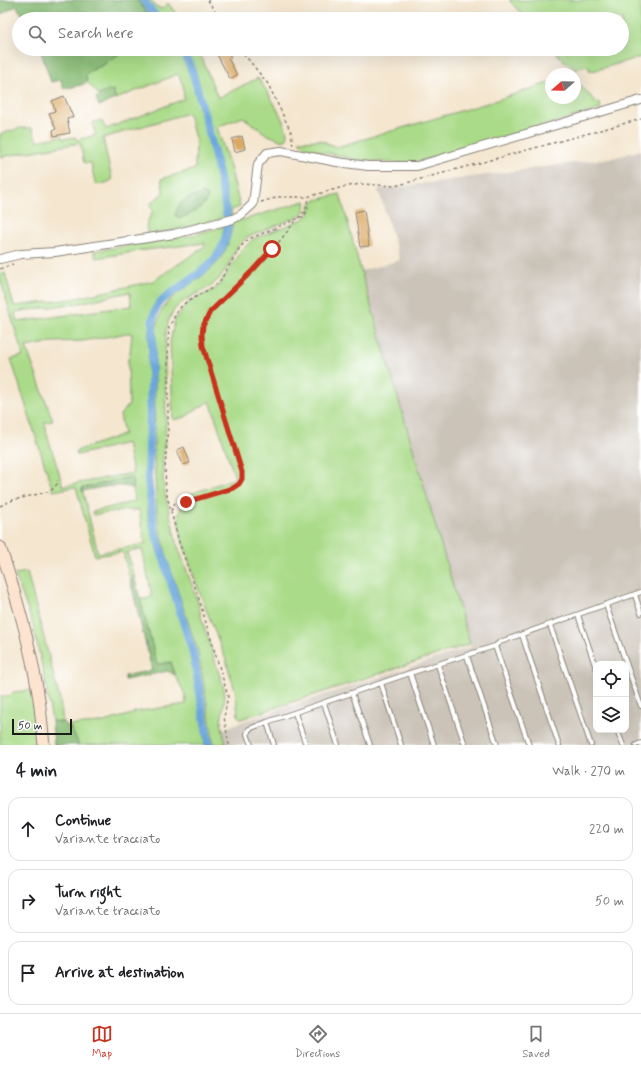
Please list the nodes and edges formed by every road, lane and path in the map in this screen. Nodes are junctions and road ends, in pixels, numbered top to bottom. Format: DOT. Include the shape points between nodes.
graph roads {
  1 [pos="208,0"];
  2 [pos="215,12"];
  3 [pos="246,56"];
  4 [pos="641,100"];
  5 [pos="641,119"];
  6 [pos="294,154"];
  7 [pos="307,197"];
  8 [pos="253,204"];
  9 [pos="296,220"];
  10 [pos="0,259"];
  11 [pos="57,480"];
  12 [pos="0,506"];
  13 [pos="171,511"];
  14 [pos="0,547"];
  15 [pos="641,592"];
  16 [pos="635,595"];
  17 [pos="606,605"];
  18 [pos="641,613"];
  19 [pos="578,615"];
  20 [pos="550,625"];
  21 [pos="522,635"];
  22 [pos="495,646"];
  23 [pos="467,656"];
  24 [pos="594,661"];
  25 [pos="438,665"];
  26 [pos="410,674"];
  27 [pos="381,683"];
  28 [pos="352,693"];
  29 [pos="324,703"];
  30 [pos="641,706"];
  31 [pos="295,713"];
  32 [pos="267,722"];
  33 [pos="619,733"];
  34 [pos="641,743"];
  35 [pos="44,745"];
  36 [pos="229,745"];
  37 [pos="251,745"];
  38 [pos="274,745"];
  39 [pos="306,745"];
  40 [pos="338,745"];
  41 [pos="370,745"];
  42 [pos="401,745"];
  43 [pos="434,745"];
  44 [pos="465,745"];
  45 [pos="497,745"];
  46 [pos="529,745"];
  47 [pos="559,745"];
  48 [pos="591,745"];
  49 [pos="623,745"];
  50 [pos="636,745"];
  1 -- 2 [label="path"];
  3 -- 6 [label="path" via="268,84 291,132"];
  4 -- 6 [label="street" via="417,166 368,166"];
  5 -- 7 [label="path" via="395,186 361,184"];
  6 -- 8 [label="street" via="280,151 266,153 258,164"];
  7 -- 8 [label="path" via="279,197"];
  7 -- 9 [label="path" via="308,209 304,216"];
  8 -- 10 [label="street" via="233,219 174,234"];
  9 -- 13 [label="path" via="270,229 245,242 240,246 220,281 185,303 172,319 168,344 168,429 165,468 166,492"];
  9 -- 13 [label="path" via="252,271 210,312 203,326 203,346 242,479 233,488 175,503"];
  11 -- 12 [label="path" via="51,490"];
  13 -- 36 [label="path" via="228,696 224,717"];
  14 -- 35 [label="main road" via="27,642 38,694"];
  15 -- 16 [label="lane"];
  16 -- 17 [label="lane"];
  16 -- 18 [label="lane"];
  17 -- 19 [label="lane"];
  17 -- 30 [label="lane"];
  19 -- 20 [label="lane"];
  19 -- 24 [label="lane"];
  20 -- 21 [label="lane"];
  20 -- 48 [label="lane"];
  21 -- 22 [label="lane"];
  21 -- 47 [label="lane"];
  22 -- 23 [label="lane"];
  22 -- 46 [label="lane"];
  23 -- 25 [label="lane"];
  23 -- 45 [label="lane"];
  25 -- 26 [label="lane"];
  25 -- 44 [label="lane"];
  26 -- 27 [label="lane"];
  26 -- 43 [label="lane"];
  27 -- 28 [label="lane"];
  27 -- 42 [label="lane"];
  28 -- 29 [label="lane"];
  28 -- 41 [label="lane"];
  29 -- 31 [label="lane"];
  29 -- 40 [label="lane"];
  31 -- 32 [label="lane"];
  31 -- 39 [label="lane"];
  32 -- 37 [label="lane" via="249,729 247,734"];
  32 -- 38 [label="lane"];
  33 -- 49 [label="lane"];
  34 -- 50 [label="lane"];
}
